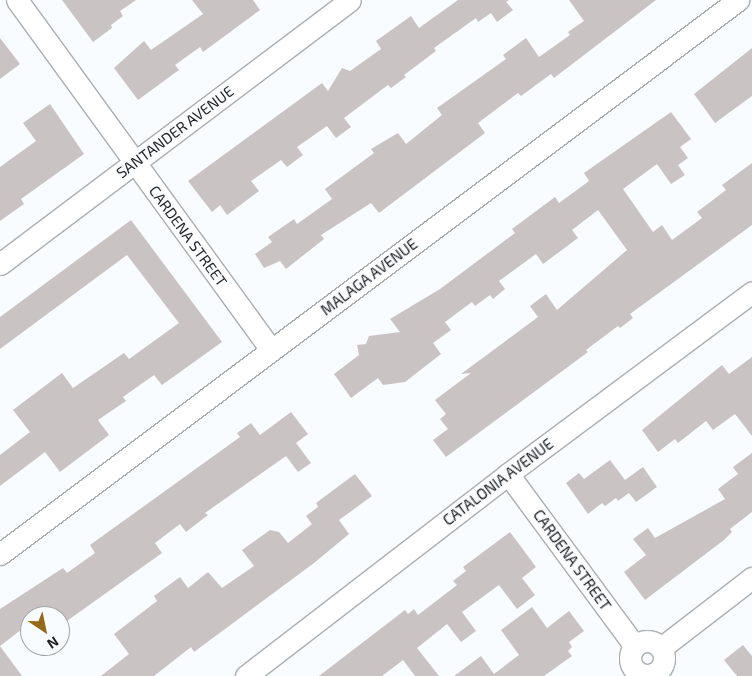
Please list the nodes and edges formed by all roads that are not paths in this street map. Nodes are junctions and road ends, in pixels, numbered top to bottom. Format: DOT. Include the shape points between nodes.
graph roads {
  1 [pos="17,0"];
  2 [pos="350,0"];
  3 [pos="738,0"];
  4 [pos="134,163"];
  5 [pos="0,264"];
  6 [pos="752,292"];
  7 [pos="271,350"];
  8 [pos="508,474"];
  9 [pos="0,554"];
  10 [pos="752,578"];
  11 [pos="635,646"];
  12 [pos="661,648"];
  13 [pos="630,673"];
  14 [pos="657,674"];
  15 [pos="246,676"];
  1 -- 4 [label="street, CARDENA STREET"];
  2 -- 4 [label="street, SANTANDER AVENUE"];
  3 -- 7 [label="street, MALAGA AVENUE"];
  4 -- 5 [label="street, SANTANDER AVENUE"];
  4 -- 7 [label="street, CARDENA STREET"];
  6 -- 8 [label="street, CATALONIA AVENUE"];
  7 -- 9 [label="street, MALAGA AVENUE"];
  8 -- 11 [label="street, CARDENA STREET"];
  8 -- 15 [label="street, CATALONIA AVENUE"];
  10 -- 12 [label="street"];
  11 -- 12 [label="street" via="648,641"];
  11 -- 13 [label="street" via="630,654"];
  12 -- 14 [label="street" via="664,658"];
  13 -- 14 [label="street"];
}
